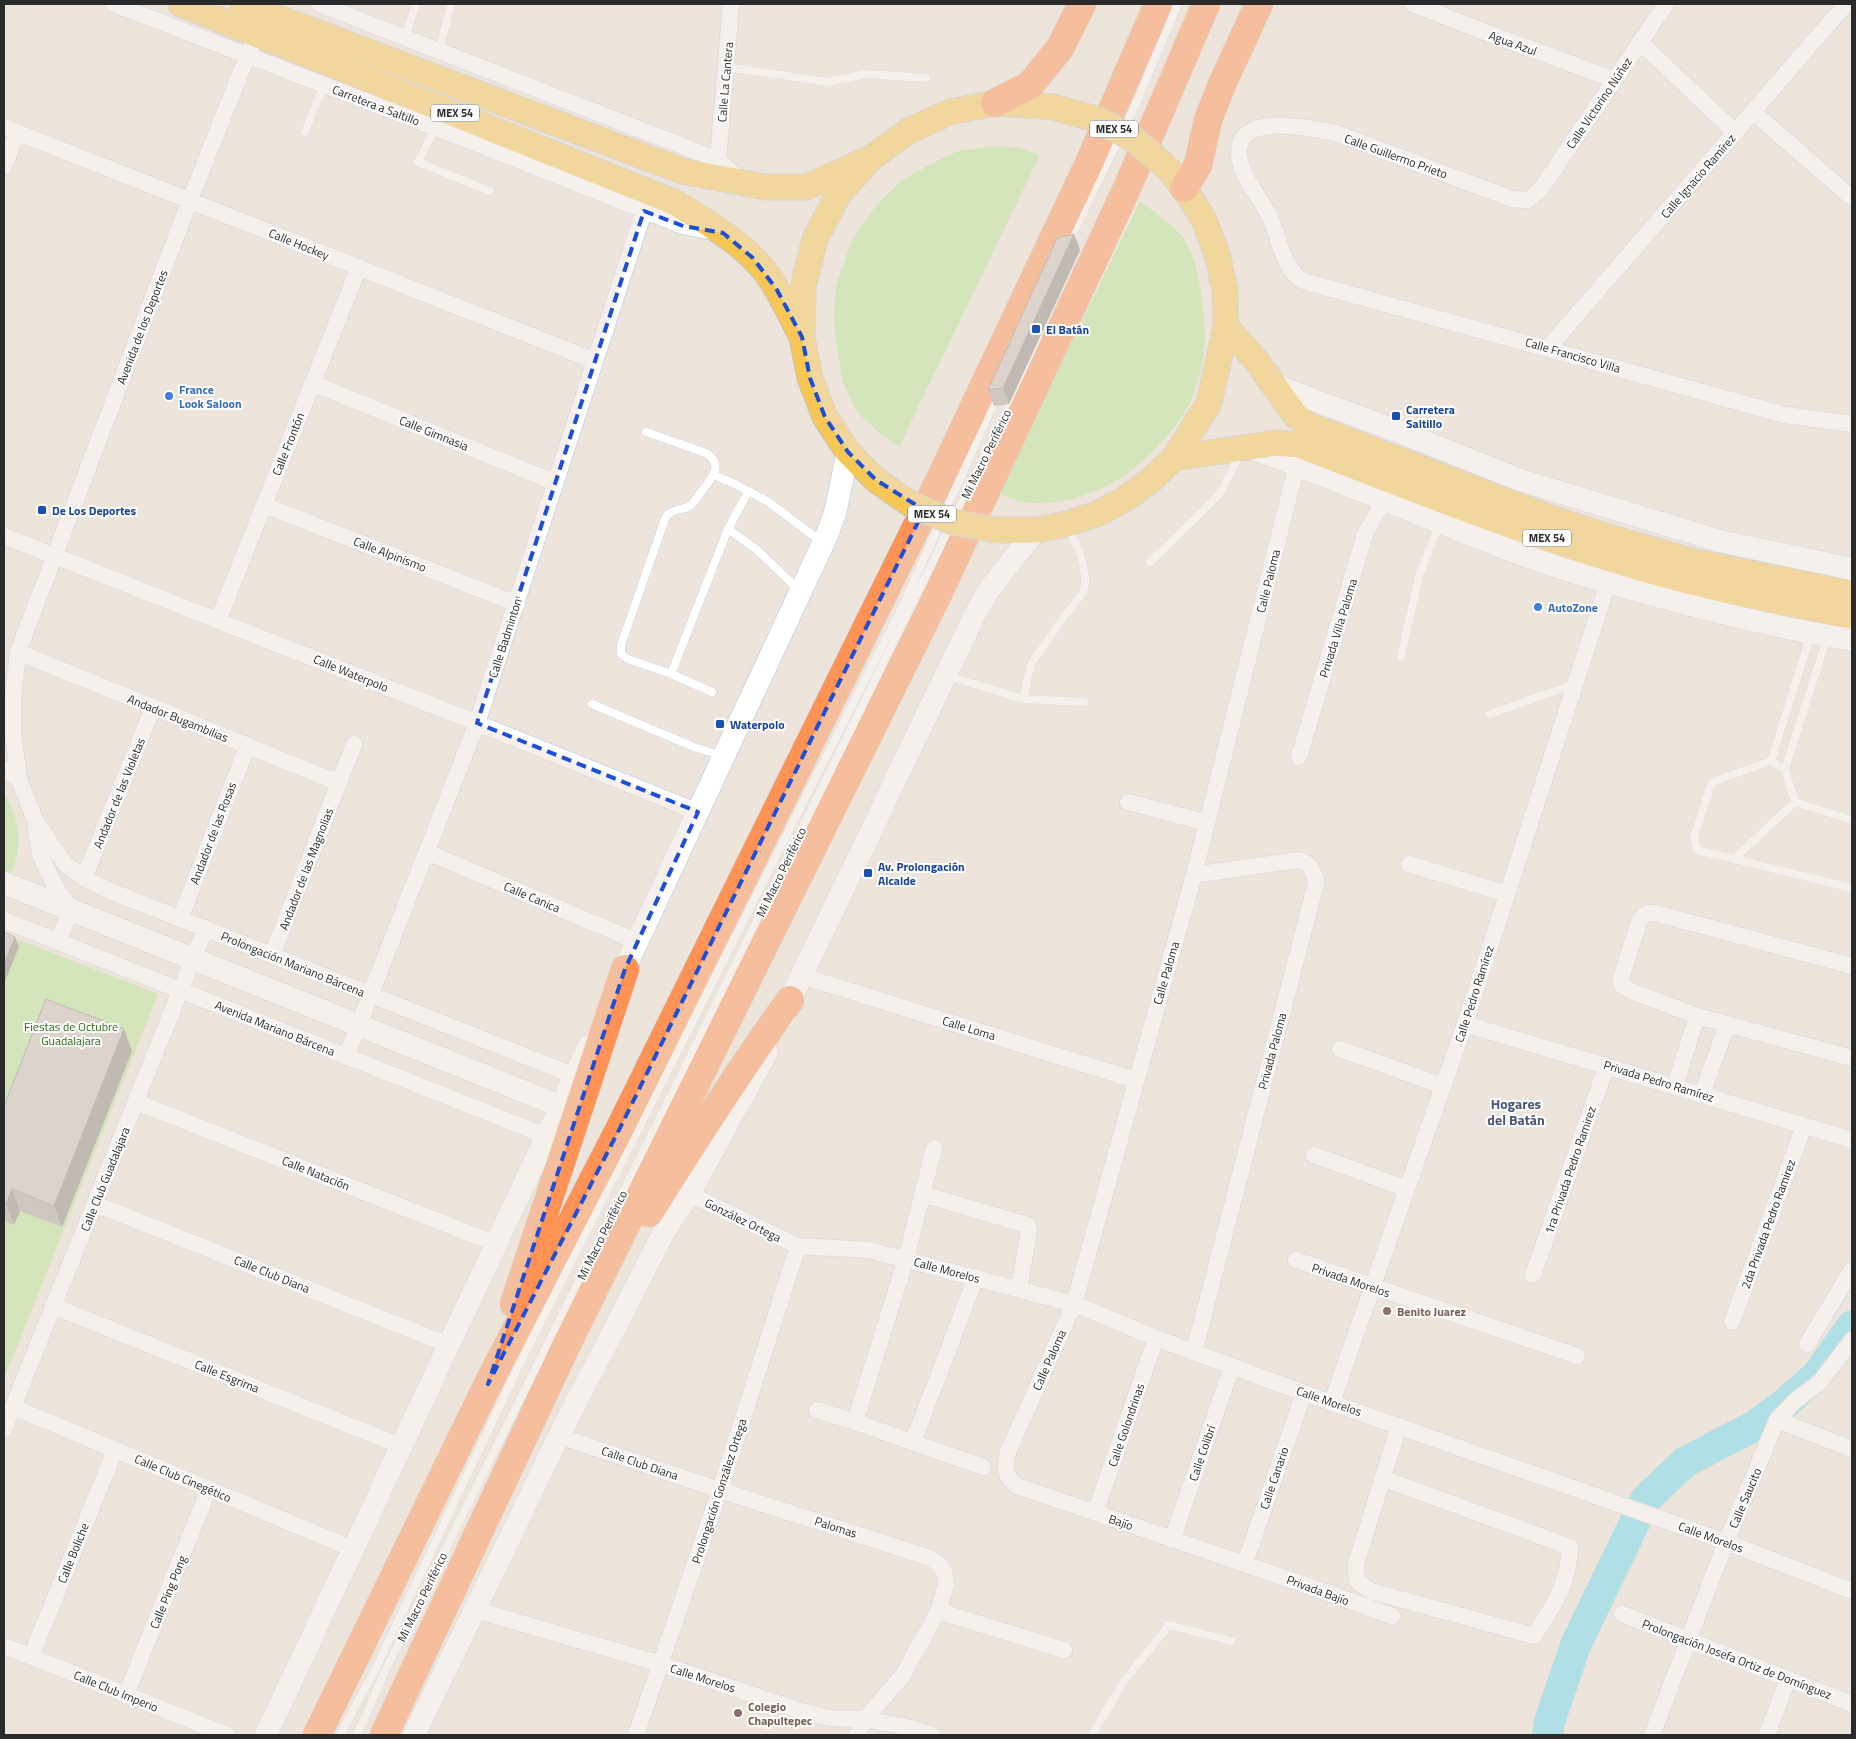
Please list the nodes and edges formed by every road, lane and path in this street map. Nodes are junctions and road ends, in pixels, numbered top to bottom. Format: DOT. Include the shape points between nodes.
graph roads {
  1 [pos="114,4"];
  2 [pos="181,4"];
  3 [pos="242,4"];
  4 [pos="319,4"];
  5 [pos="416,4"];
  6 [pos="453,4"];
  7 [pos="731,4"];
  8 [pos="1082,4"];
  9 [pos="1158,4"];
  10 [pos="1178,4"];
  11 [pos="1206,4"];
  12 [pos="1259,4"];
  13 [pos="1413,4"];
  14 [pos="1666,4"];
  15 [pos="1846,4"];
  16 [pos="345,9"];
  17 [pos="263,17"];
  18 [pos="405,37"];
  19 [pos="1640,42"];
  20 [pos="438,50"];
  21 [pos="248,56"];
  22 [pos="1173,59"];
  23 [pos="726,67"];
  24 [pos="926,78"];
  25 [pos="1615,80"];
  26 [pos="324,85"];
  27 [pos="1161,86"];
  28 [pos="995,103"];
  29 [pos="1753,112"];
  30 [pos="435,128"];
  31 [pos="11,129"];
  32 [pos="1140,131"];
  33 [pos="305,132"];
  34 [pos="1736,133"];
  35 [pos="507,134"];
  36 [pos="480,145"];
  37 [pos="1132,149"];
  38 [pos="871,158"];
  39 [pos="718,161"];
  40 [pos="4,166"];
  41 [pos="746,184"];
  42 [pos="1184,188"];
  43 [pos="490,191"];
  44 [pos="1852,198"];
  45 [pos="190,200"];
  46 [pos="1528,200"];
  47 [pos="644,211"];
  48 [pos="723,233"];
  49 [pos="1063,253"];
  50 [pos="358,267"];
  51 [pos="1296,277"];
  52 [pos="1226,327"];
  53 [pos="1046,329"];
  54 [pos="802,337"];
  55 [pos="1548,348"];
  56 [pos="595,360"];
  57 [pos="312,383"];
  58 [pos="1274,385"];
  59 [pos="999,392"];
  60 [pos="1852,424"];
  61 [pos="646,432"];
  62 [pos="1246,447"];
  63 [pos="848,452"];
  64 [pos="1174,458"];
  65 [pos="1297,464"];
  66 [pos="714,475"];
  67 [pos="556,482"];
  68 [pos="748,492"];
  69 [pos="1384,501"];
  70 [pos="264,505"];
  71 [pos="1439,522"];
  72 [pos="1067,524"];
  73 [pos="728,529"];
  74 [pos="1036,530"];
  75 [pos="4,536"];
  76 [pos="824,543"];
  77 [pos="55,557"];
  78 [pos="1150,562"];
  79 [pos="1852,569"];
  80 [pos="1608,583"];
  81 [pos="802,592"];
  82 [pos="1852,594"];
  83 [pos="516,604"];
  84 [pos="1852,616"];
  85 [pos="218,620"];
  86 [pos="1819,635"];
  87 [pos="1852,640"];
  88 [pos="18,652"];
  89 [pos="1401,656"];
  90 [pos="4,670"];
  91 [pos="671,674"];
  92 [pos="946,676"];
  93 [pos="1575,684"];
  94 [pos="712,692"];
  95 [pos="1023,699"];
  96 [pos="1084,702"];
  97 [pos="592,704"];
  98 [pos="153,708"];
  99 [pos="1490,714"];
  100 [pos="477,723"];
  101 [pos="354,744"];
  102 [pos="247,747"];
  103 [pos="724,757"];
  104 [pos="1299,758"];
  105 [pos="1771,761"];
  106 [pos="4,769"];
  107 [pos="1785,769"];
  108 [pos="19,779"];
  109 [pos="339,784"];
  110 [pos="1128,802"];
  111 [pos="1795,802"];
  112 [pos="698,812"];
  113 [pos="36,820"];
  114 [pos="1852,820"];
  115 [pos="1207,823"];
  116 [pos="427,852"];
  117 [pos="1734,859"];
  118 [pos="1409,864"];
  119 [pos="1194,875"];
  120 [pos="84,878"];
  121 [pos="4,883"];
  122 [pos="1852,888"];
  123 [pos="1507,894"];
  124 [pos="71,909"];
  125 [pos="180,919"];
  126 [pos="4,920"];
  127 [pos="205,929"];
  128 [pos="58,942"];
  129 [pos="638,942"];
  130 [pos="272,955"];
  131 [pos="194,959"];
  132 [pos="1852,966"];
  133 [pos="625,969"];
  134 [pos="802,976"];
  135 [pos="181,991"];
  136 [pos="371,995"];
  137 [pos="790,1000"];
  138 [pos="1697,1016"];
  139 [pos="1465,1024"];
  140 [pos="1727,1025"];
  141 [pos="359,1026"];
  142 [pos="1340,1049"];
  143 [pos="346,1057"];
  144 [pos="1852,1058"];
  145 [pos="1605,1065"];
  146 [pos="575,1076"];
  147 [pos="1136,1080"];
  148 [pos="1443,1086"];
  149 [pos="1676,1086"];
  150 [pos="1702,1094"];
  151 [pos="136,1102"];
  152 [pos="560,1106"];
  153 [pos="1804,1126"];
  154 [pos="546,1136"];
  155 [pos="1852,1140"];
  156 [pos="934,1148"];
  157 [pos="1314,1155"];
  158 [pos="1407,1190"];
  159 [pos="689,1194"];
  160 [pos="922,1194"];
  161 [pos="95,1204"];
  162 [pos="496,1244"];
  163 [pos="798,1246"];
  164 [pos="906,1259"];
  165 [pos="1296,1260"];
  166 [pos="1852,1272"];
  167 [pos="1533,1274"];
  168 [pos="976,1277"];
  169 [pos="1373,1288"];
  170 [pos="1018,1289"];
  171 [pos="1074,1304"];
  172 [pos="53,1306"];
  173 [pos="1732,1322"];
  174 [pos="1156,1338"];
  175 [pos="1852,1340"];
  176 [pos="1807,1344"];
  177 [pos="448,1345"];
  178 [pos="566,1346"];
  179 [pos="1194,1352"];
  180 [pos="1577,1356"];
  181 [pos="1232,1366"];
  182 [pos="488,1384"];
  183 [pos="1304,1393"];
  184 [pos="1332,1402"];
  185 [pos="13,1407"];
  186 [pos="817,1410"];
  187 [pos="1777,1420"];
  188 [pos="856,1422"];
  189 [pos="1399,1426"];
  190 [pos="4,1429"];
  191 [pos="560,1436"];
  192 [pos="913,1442"];
  193 [pos="401,1446"];
  194 [pos="1852,1449"];
  195 [pos="115,1450"];
  196 [pos="982,1467"];
  197 [pos="1005,1472"];
  198 [pos="1382,1478"];
  199 [pos="209,1489"];
  200 [pos="720,1490"];
  201 [pos="1095,1513"];
  202 [pos="1172,1540"];
  203 [pos="1726,1542"];
  204 [pos="353,1549"];
  205 [pos="1245,1563"];
  206 [pos="1852,1591"];
  207 [pos="476,1610"];
  208 [pos="938,1611"];
  209 [pos="1622,1614"];
  210 [pos="1392,1616"];
  211 [pos="1688,1640"];
  212 [pos="1231,1641"];
  213 [pos="4,1646"];
  214 [pos="1064,1650"];
  215 [pos="32,1657"];
  216 [pos="661,1664"];
  217 [pos="1788,1679"];
  218 [pos="126,1695"];
  219 [pos="1852,1704"];
  220 [pos="865,1719"];
  221 [pos="228,1735"];
  222 [pos="266,1735"];
  223 [pos="317,1735"];
  224 [pos="340,1735"];
  225 [pos="357,1735"];
  226 [pos="384,1735"];
  227 [pos="414,1735"];
  228 [pos="636,1735"];
  229 [pos="857,1735"];
  230 [pos="932,1735"];
  231 [pos="1092,1735"];
  232 [pos="1652,1735"];
  233 [pos="1767,1735"];
  1 -- 21 [label="street, Carretera a Saltillo"];
  2 -- 17 [label="main road, Carretera a Saltillo / MEX 54"];
  3 -- 17 [label="main road, Carretera a Saltillo / MEX 54"];
  4 -- 16 [label="street"];
  5 -- 18 [label="lane"];
  6 -- 20 [label="lane"];
  7 -- 23 [label="street, Calle La Cantera"];
  8 -- 28 [label="highway" via="1060,48 1030,85"];
  9 -- 182 [label="highway" via="1090,161 941,477 620,1128"];
  10 -- 49 [label="lane" via="1134,108"];
  11 -- 178 [label="highway" via="1127,188 939,592"];
  12 -- 42 [label="highway" via="1208,120 1198,164"];
  13 -- 25 [label="street, Agua Azul"];
  14 -- 19 [label="street, Calle Victorino Núñez"];
  15 -- 29 [label="street, Calle Ignacio Ramírez"];
  16 -- 18 [label="street"];
  17 -- 21 [label="street, Avenida de los Deportes"];
  17 -- 35 [label="main road, Carretera a Saltillo / MEX 54"];
  17 -- 41 [label="main road, Carretera a Saltillo / MEX 54" via="682,172"];
  18 -- 20 [label="street"];
  19 -- 25 [label="street, Calle Victorino Núñez"];
  19 -- 34 [label="street"];
  20 -- 39 [label="street"];
  21 -- 26 [label="street, Carretera a Saltillo"];
  21 -- 45 [label="street, Avenida de los Deportes"];
  22 -- 27 [label="lane"];
  23 -- 24 [label="lane" via="828,82 866,74"];
  23 -- 39 [label="street, Calle La Cantera"];
  25 -- 46 [label="street, Calle Victorino Núñez" via="1541,189"];
  26 -- 30 [label="street, Carretera a Saltillo"];
  26 -- 33 [label="lane"];
  28 -- 38 [label="main road, MEX 54" via="950,112 908,131"];
  28 -- 42 [label="main road, MEX 54, bridge" via="1054,107 1098,120 1134,140 1166,167"];
  29 -- 34 [label="street, Calle Ignacio Ramírez"];
  29 -- 44 [label="street"];
  30 -- 36 [label="street, Carretera a Saltillo"];
  30 -- 43 [label="lane" via="418,162"];
  31 -- 40 [label="street"];
  31 -- 45 [label="street, Calle Hockey"];
  32 -- 37 [label="lane"];
  34 -- 55 [label="street, Calle Ignacio Ramírez"];
  35 -- 36 [label="main road"];
  35 -- 48 [label="main road, Carretera a Saltillo / MEX 54" via="676,203"];
  36 -- 47 [label="street, Carretera a Saltillo"];
  38 -- 41 [label="main road, Carretera a Saltillo / MEX 54" via="807,187"];
  38 -- 54 [label="main road, MEX 54" via="838,195 815,239 803,288"];
  39 -- 41 [label="street"];
  42 -- 52 [label="main road, MEX 54" via="1204,220 1217,254 1225,290"];
  45 -- 50 [label="street, Calle Hockey"];
  45 -- 77 [label="street, Avenida de los Deportes"];
  46 -- 51 [label="street, Calle Guillermo Prieto" via="1512,199 1336,134 1314,128 1260,126 1242,140 1240,161"];
  47 -- 48 [label="street, Carretera a Saltillo" via="683,226"];
  47 -- 56 [label="street, Calle Badminton"];
  48 -- 54 [label="main road, Carretera a Saltillo / MEX 54" via="765,272"];
  50 -- 56 [label="street, Calle Hockey"];
  50 -- 57 [label="street, Calle Frontón"];
  51 -- 55 [label="street, Calle Francisco Villa"];
  52 -- 58 [label="main road, MEX 54"];
  52 -- 64 [label="main road, MEX 54" via="1209,403"];
  53 -- 225 [label="lane, Mi Macro Periférico" via="700,1038 388,1665"];
  54 -- 63 [label="main road, MEX 54" via="813,386 826,417"];
  55 -- 60 [label="street, Calle Francisco Villa" via="1785,415"];
  56 -- 67 [label="street, Calle Badminton"];
  57 -- 67 [label="street, Calle Gimnasia"];
  57 -- 70 [label="street, Calle Frontón"];
  58 -- 79 [label="street" via="1520,480 1720,541"];
  58 -- 82 [label="main road, MEX 54" via="1296,416 1308,425 1548,517 1691,561"];
  59 -- 224 [label="lane, Mi Macro Periférico" via="906,599 519,1365 376,1668"];
  61 -- 66 [label="lane" via="706,453 715,463"];
  62 -- 64 [label="main road, MEX 54"];
  62 -- 65 [label="street"];
  62 -- 78 [label="lane" via="1219,495"];
  62 -- 84 [label="main road, MEX 54" via="1276,443 1299,445 1520,530 1600,556 1797,606"];
  63 -- 74 [label="main road, MEX 54, bridge" via="876,480 912,505 953,522 996,530"];
  63 -- 76 [label="street" via="835,513"];
  64 -- 72 [label="main road, MEX 54" via="1125,499 1097,514"];
  65 -- 69 [label="street"];
  65 -- 115 [label="street, Calle Paloma"];
  66 -- 68 [label="lane"];
  66 -- 91 [label="lane" via="691,505 666,516 621,645 624,657"];
  67 -- 83 [label="street, Calle Badminton"];
  68 -- 73 [label="lane"];
  68 -- 76 [label="lane" via="767,501"];
  69 -- 71 [label="street"];
  69 -- 104 [label="street, Privada Villa Paloma" via="1365,534"];
  70 -- 83 [label="street, Calle Alpinismo"];
  70 -- 85 [label="street, Calle Frontón"];
  71 -- 80 [label="street" via="1538,561"];
  71 -- 89 [label="lane" via="1419,576"];
  72 -- 74 [label="main road, MEX 54"];
  72 -- 95 [label="lane" via="1082,560 1086,585 1031,664"];
  73 -- 81 [label="lane" via="756,549"];
  73 -- 91 [label="lane"];
  74 -- 92 [label="street" via="988,591"];
  75 -- 77 [label="street, Calle Waterpolo"];
  76 -- 81 [label="street"];
  77 -- 85 [label="street, Calle Waterpolo"];
  77 -- 88 [label="street, Avenida de los Deportes"];
  80 -- 86 [label="street" via="1713,612"];
  80 -- 93 [label="street, Calle Pedro Ramírez"];
  81 -- 103 [label="street"];
  83 -- 100 [label="street, Calle Badminton"];
  85 -- 100 [label="street, Calle Waterpolo"];
  86 -- 87 [label="street"];
  86 -- 105 [label="lane"];
  86 -- 107 [label="lane"];
  88 -- 90 [label="street, Avenida de los Deportes"];
  88 -- 98 [label="street, Andador Bugambilias"];
  88 -- 108 [label="street, Avenida de los Deportes" via="13,734"];
  91 -- 94 [label="lane"];
  92 -- 95 [label="lane"];
  92 -- 134 [label="street"];
  93 -- 99 [label="lane"];
  93 -- 123 [label="street, Calle Pedro Ramírez"];
  95 -- 96 [label="lane"];
  97 -- 103 [label="lane"];
  98 -- 102 [label="street, Andador Bugambilias"];
  98 -- 120 [label="street, Andador de las Violetas"];
  100 -- 112 [label="street, Calle Waterpolo"];
  100 -- 116 [label="street, Calle Badminton"];
  101 -- 109 [label="street, Andador de las Magnolias"];
  102 -- 109 [label="street, Andador Bugambilias"];
  102 -- 125 [label="street, Andador de las Rosas"];
  103 -- 112 [label="street"];
  105 -- 107 [label="lane"];
  105 -- 117 [label="lane" via="1712,782 1694,837 1695,843 1697,850"];
  106 -- 108 [label="street"];
  107 -- 111 [label="lane"];
  108 -- 113 [label="street, Avenida de los Deportes"];
  109 -- 130 [label="street, Andador de las Magnolias"];
  110 -- 115 [label="street"];
  111 -- 114 [label="lane"];
  111 -- 117 [label="lane"];
  112 -- 129 [label="street"];
  113 -- 120 [label="street, Prolongación Mariano Bárcena" via="64,864"];
  113 -- 124 [label="street, Avenida de los Deportes" via="40,854 54,884"];
  115 -- 119 [label="street, Calle Paloma"];
  116 -- 129 [label="street, Calle Canica"];
  116 -- 136 [label="street, Calle Badminton"];
  117 -- 122 [label="lane"];
  118 -- 123 [label="street"];
  119 -- 147 [label="street, Calle Paloma"];
  119 -- 179 [label="street, Privada Paloma" via="1298,860 1311,866 1316,883"];
  120 -- 125 [label="street, Prolongación Mariano Bárcena"];
  121 -- 124 [label="street"];
  123 -- 139 [label="street, Calle Pedro Ramírez"];
  124 -- 128 [label="street"];
  124 -- 131 [label="street"];
  125 -- 127 [label="street, Prolongación Mariano Bárcena"];
  126 -- 128 [label="street, Avenida Mariano Bárcena"];
  127 -- 130 [label="street, Prolongación Mariano Bárcena"];
  127 -- 131 [label="street, Calle Club Guadalajara"];
  128 -- 135 [label="street, Avenida Mariano Bárcena"];
  129 -- 133 [label="street"];
  130 -- 136 [label="street, Prolongación Mariano Bárcena"];
  131 -- 135 [label="street, Calle Club Guadalajara"];
  131 -- 141 [label="street"];
  132 -- 138 [label="street" via="1647,913 1640,919 1622,986"];
  133 -- 146 [label="street"];
  133 -- 182 [label="highway"];
  134 -- 137 [label="street"];
  134 -- 147 [label="street, Calle Loma"];
  135 -- 143 [label="street, Avenida Mariano Bárcena"];
  135 -- 151 [label="street, Calle Club Guadalajara"];
  136 -- 141 [label="street, Calle Badminton"];
  136 -- 146 [label="street, Prolongación Mariano Bárcena"];
  137 -- 159 [label="street" via="778,1030"];
  137 -- 178 [label="highway" via="713,1111"];
  138 -- 140 [label="street"];
  138 -- 149 [label="street"];
  139 -- 145 [label="street, Privada Pedro Ramírez"];
  139 -- 148 [label="street, Calle Pedro Ramírez"];
  140 -- 144 [label="street"];
  140 -- 150 [label="street"];
  141 -- 143 [label="street, Calle Badminton"];
  141 -- 152 [label="street"];
  142 -- 148 [label="street"];
  143 -- 154 [label="street, Avenida Mariano Bárcena"];
  145 -- 149 [label="street, Privada Pedro Ramírez"];
  145 -- 167 [label="street, 1ra Privada Pedro Ramirez"];
  146 -- 152 [label="street"];
  147 -- 171 [label="street, Calle Paloma"];
  148 -- 158 [label="street, Calle Pedro Ramírez"];
  149 -- 150 [label="street, Privada Pedro Ramírez"];
  150 -- 153 [label="street, Privada Pedro Ramírez"];
  151 -- 161 [label="street, Calle Club Guadalajara"];
  151 -- 162 [label="street, Calle Natación"];
  152 -- 154 [label="street"];
  153 -- 155 [label="street, Privada Pedro Ramírez"];
  153 -- 173 [label="street, 2da Privada Pedro Ramirez"];
  154 -- 162 [label="street"];
  156 -- 160 [label="street"];
  157 -- 158 [label="street"];
  158 -- 169 [label="street, Calle Pedro Ramírez"];
  159 -- 163 [label="street, González Ortega"];
  159 -- 191 [label="street" via="664,1232"];
  160 -- 164 [label="street"];
  160 -- 170 [label="street" via="1027,1225 1029,1230"];
  161 -- 172 [label="street, Calle Club Guadalajara"];
  161 -- 177 [label="street, Calle Club Diana"];
  162 -- 177 [label="street"];
  163 -- 164 [label="street, Calle Morelos" via="870,1250"];
  163 -- 200 [label="street, Prolongación González Ortega"];
  164 -- 168 [label="street, Calle Morelos"];
  164 -- 188 [label="street"];
  165 -- 169 [label="street, Privada Morelos"];
  166 -- 176 [label="street"];
  168 -- 170 [label="street, Calle Morelos"];
  168 -- 192 [label="street"];
  169 -- 180 [label="street, Privada Morelos"];
  169 -- 184 [label="street, Calle Pedro Ramírez"];
  170 -- 171 [label="street, Calle Morelos"];
  171 -- 174 [label="street, Calle Morelos"];
  171 -- 197 [label="street, Calle Paloma" via="1008,1452"];
  172 -- 185 [label="street, Calle Club Guadalajara"];
  172 -- 193 [label="street, Calle Esgrima"];
  174 -- 179 [label="street, Calle Morelos"];
  174 -- 201 [label="street, Calle Golondrinas"];
  175 -- 187 [label="street, Calle Saucito" via="1820,1382"];
  177 -- 193 [label="street"];
  178 -- 226 [label="highway"];
  179 -- 181 [label="street, Calle Morelos"];
  181 -- 183 [label="street, Calle Morelos"];
  181 -- 202 [label="street, Calle Colibrí"];
  182 -- 223 [label="highway"];
  183 -- 184 [label="street, Calle Morelos"];
  183 -- 205 [label="street, Calle Canario"];
  184 -- 189 [label="street, Calle Morelos"];
  185 -- 190 [label="street, Calle Club Guadalajara"];
  185 -- 195 [label="street, Calle Club Cinegético"];
  186 -- 188 [label="street"];
  187 -- 194 [label="street"];
  187 -- 203 [label="street, Calle Saucito"];
  188 -- 192 [label="street"];
  189 -- 198 [label="street"];
  189 -- 203 [label="street, Calle Morelos"];
  191 -- 200 [label="street, Calle Club Diana"];
  191 -- 207 [label="street"];
  192 -- 196 [label="street"];
  193 -- 204 [label="street"];
  195 -- 199 [label="street, Calle Club Cinegético"];
  195 -- 215 [label="street, Calle Boliche"];
  197 -- 201 [label="street, Bajío" via="1017,1486"];
  198 -- 198 [label="street" via="1570,1547 1569,1568 1560,1592 1534,1636 1371,1591 1358,1582 1356,1564"];
  199 -- 204 [label="street, Calle Club Cinegético"];
  199 -- 218 [label="street, Calle Ping Pong"];
  200 -- 208 [label="street, Palomas" via="930,1558 940,1565 945,1574 946,1585"];
  200 -- 216 [label="street, Prolongación González Ortega"];
  201 -- 202 [label="street, Bajío"];
  202 -- 205 [label="street, Bajío"];
  203 -- 206 [label="street, Calle Morelos"];
  203 -- 211 [label="street, Calle Saucito"];
  204 -- 222 [label="street"];
  205 -- 210 [label="street, Privada Bajío"];
  207 -- 216 [label="street, Calle Morelos"];
  207 -- 227 [label="street"];
  208 -- 214 [label="street"];
  208 -- 220 [label="street" via="904,1675"];
  209 -- 211 [label="street, Prolongación Josefa Ortiz de Domínguez"];
  211 -- 217 [label="street, Prolongación Josefa Ortiz de Domínguez"];
  211 -- 232 [label="street, Calle Saucito"];
  212 -- 231 [label="lane" via="1169,1625 1124,1681"];
  213 -- 215 [label="street, Calle Club Imperio"];
  215 -- 218 [label="street, Calle Club Imperio"];
  216 -- 220 [label="street, Calle Morelos" via="804,1712 830,1718"];
  216 -- 228 [label="street, Prolongación González Ortega"];
  217 -- 219 [label="street, Prolongación Josefa Ortiz de Domínguez"];
  217 -- 233 [label="street"];
  218 -- 221 [label="street, Calle Club Imperio"];
  220 -- 229 [label="street"];
  220 -- 230 [label="street, Calle Morelos"];
}
